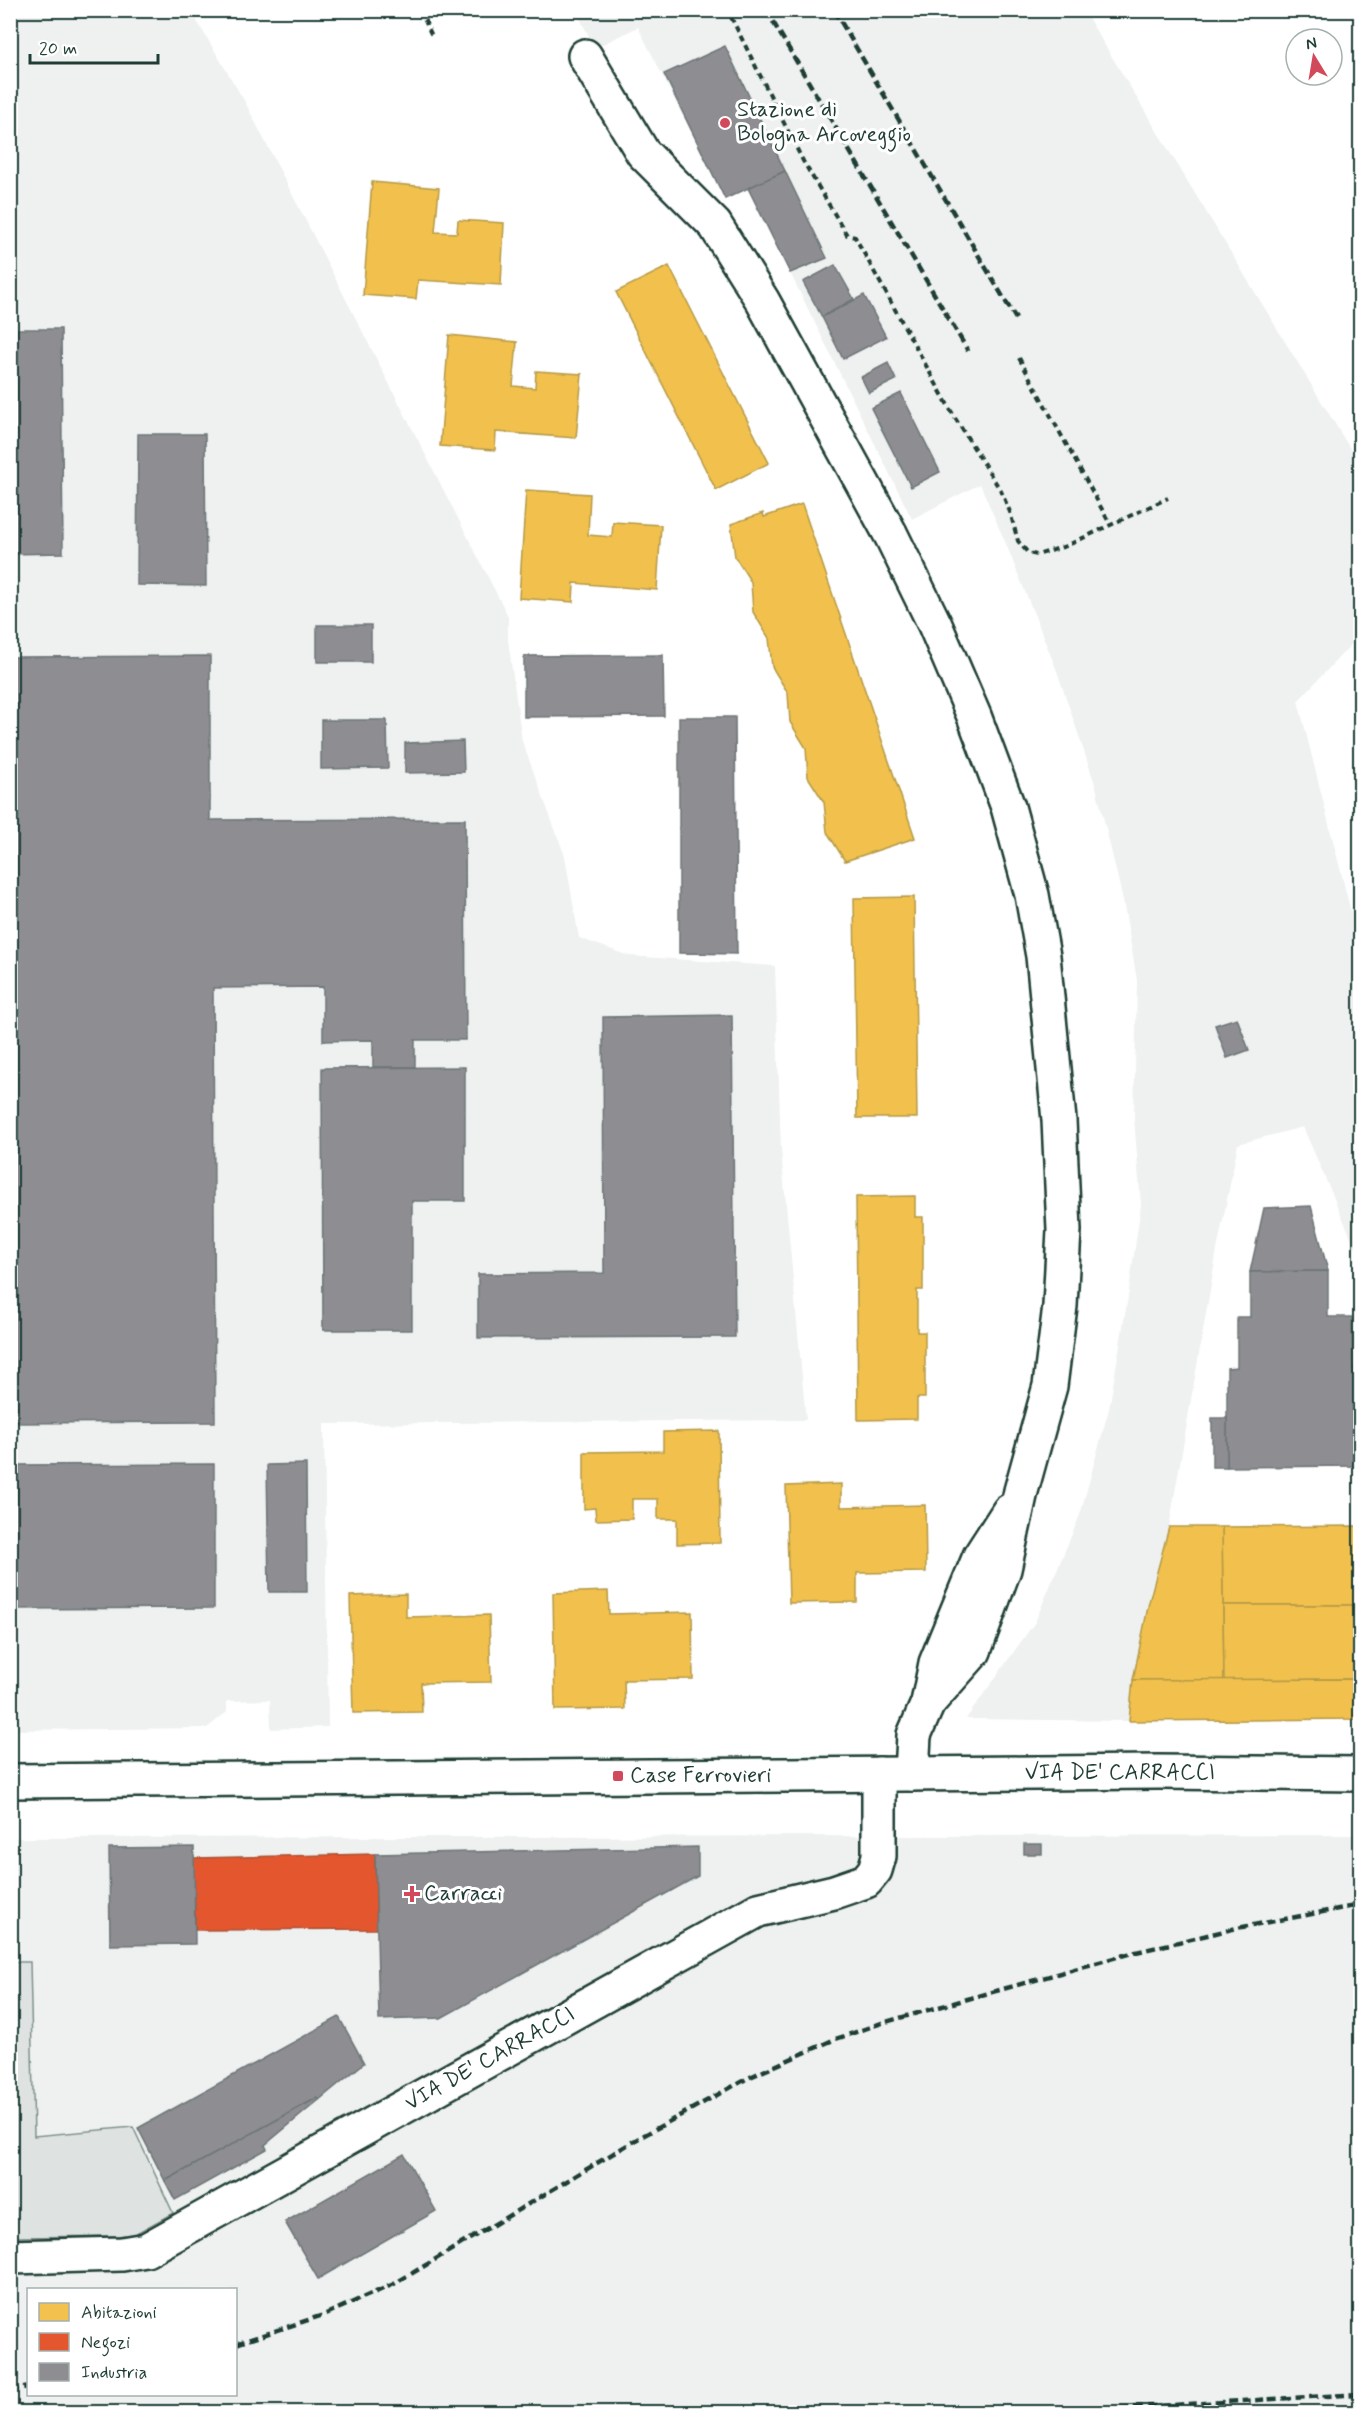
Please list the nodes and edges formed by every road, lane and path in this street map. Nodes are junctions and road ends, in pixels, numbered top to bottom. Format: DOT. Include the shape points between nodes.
graph roads {
  1 [pos="420,10"];
  2 [pos="731,17"];
  3 [pos="432,36"];
  4 [pos="585,56"];
  5 [pos="1019,358"];
  6 [pos="1168,498"];
  7 [pos="1110,524"];
  8 [pos="879,1774"];
  9 [pos="912,1774"];
  10 [pos="1360,1774"];
  11 [pos="10,1781"];
  12 [pos="10,2257"];
  1 -- 3 [label="path"];
  2 -- 7 [label="path" via="803,161 847,236 855,237 955,418 1001,491 1021,546 1036,555 1072,544"];
  4 -- 9 [label="street" via="643,153 715,225 762,300 891,535 974,716 1008,807 1032,895 1043,956 1059,1120 1064,1230 1050,1386 1021,1491 980,1556 936,1663 928,1703 914,1735"];
  5 -- 7 [label="path"];
  6 -- 7 [label="path"];
  8 -- 9 [label="street, VIA DE' CARRACCI"];
  8 -- 11 [label="street, VIA DE' CARRACCI"];
  8 -- 12 [label="street, VIA DE' CARRACCI" via="879,1856 866,1881 758,1910 146,2250"];
  9 -- 10 [label="street, VIA DE' CARRACCI"];
}
